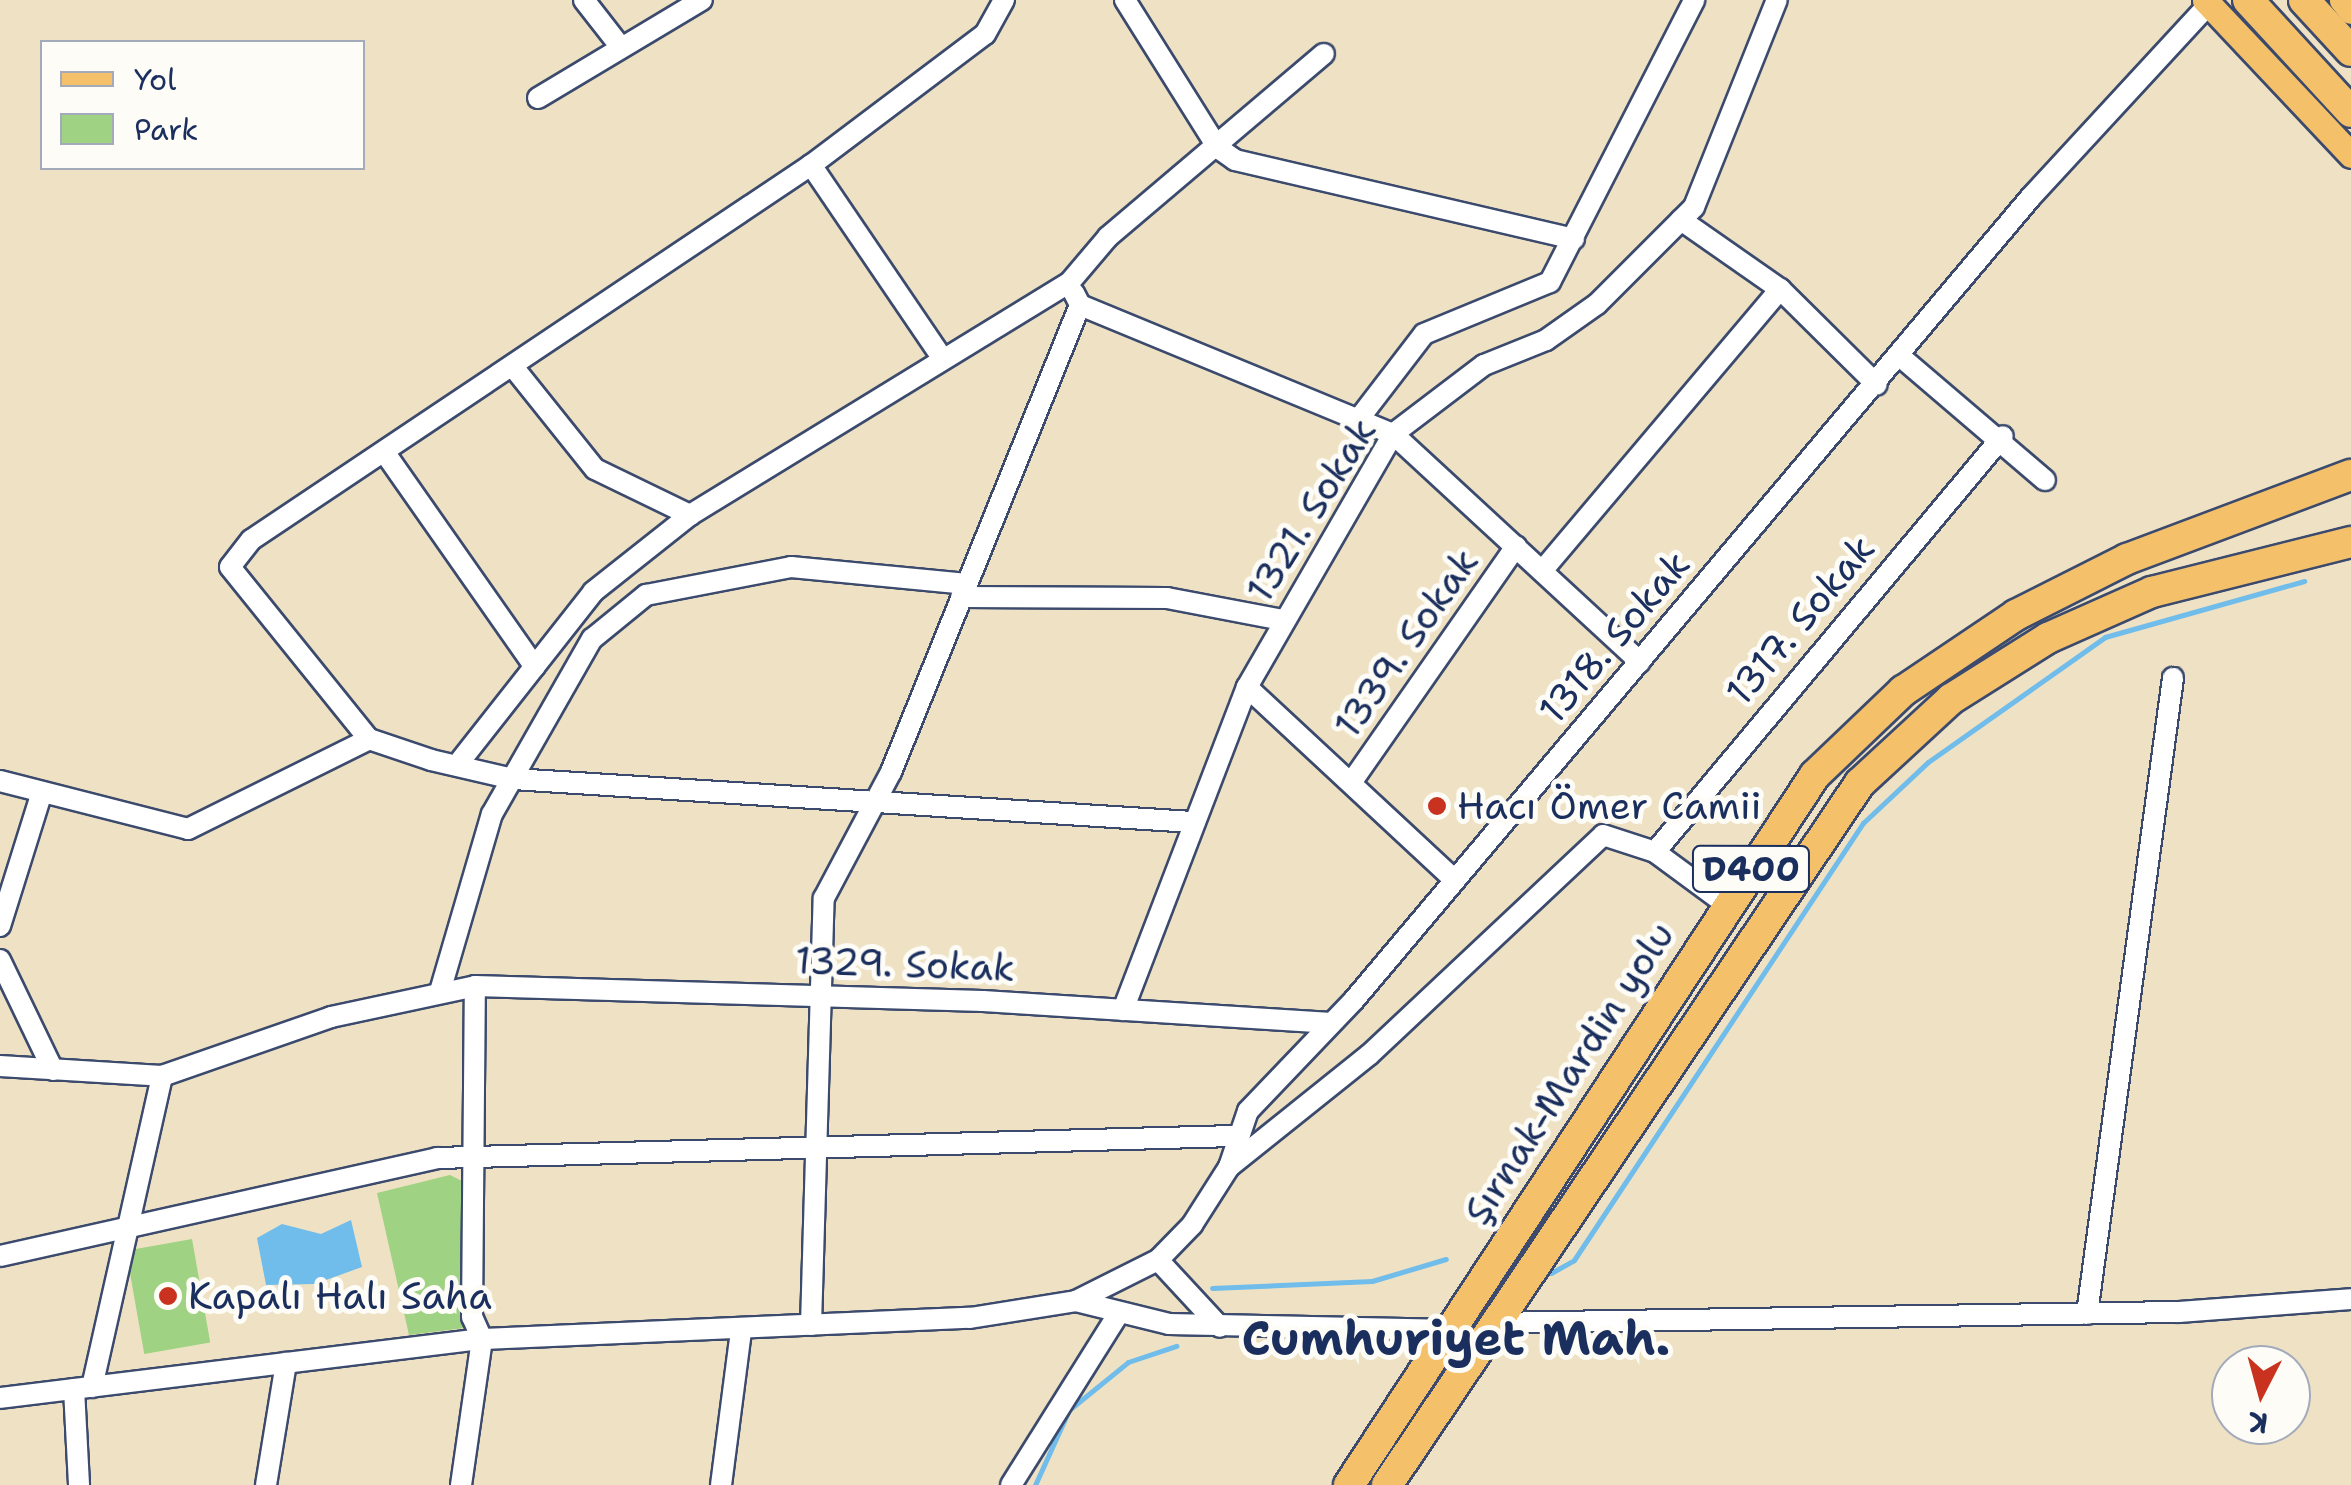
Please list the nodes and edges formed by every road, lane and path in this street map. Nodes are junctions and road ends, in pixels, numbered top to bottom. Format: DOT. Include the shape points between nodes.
graph roads {
  1 [pos="584,0"];
  2 [pos="702,0"];
  3 [pos="1004,0"];
  4 [pos="1125,0"];
  5 [pos="1694,0"];
  6 [pos="1776,0"];
  7 [pos="2248,0"];
  8 [pos="2304,0"];
  9 [pos="2342,0"];
  10 [pos="2207,2"];
  11 [pos="2351,10"];
  12 [pos="619,46"];
  13 [pos="2351,52"];
  14 [pos="1324,54"];
  15 [pos="538,98"];
  16 [pos="2351,112"];
  17 [pos="1218,148"];
  18 [pos="2351,155"];
  19 [pos="810,165"];
  20 [pos="1682,220"];
  21 [pos="1574,239"];
  22 [pos="1069,282"];
  23 [pos="1780,289"];
  24 [pos="1080,305"];
  25 [pos="940,355"];
  26 [pos="1902,358"];
  27 [pos="514,368"];
  28 [pos="1876,385"];
  29 [pos="1358,420"];
  30 [pos="1393,434"];
  31 [pos="2002,436"];
  32 [pos="385,453"];
  33 [pos="2351,476"];
  34 [pos="2046,480"];
  35 [pos="690,515"];
  36 [pos="2351,542"];
  37 [pos="1516,546"];
  38 [pos="1542,571"];
  39 [pos="964,590"];
  40 [pos="1282,620"];
  41 [pos="1640,662"];
  42 [pos="534,667"];
  43 [pos="2173,678"];
  44 [pos="1247,686"];
  45 [pos="369,738"];
  46 [pos="461,760"];
  47 [pos="513,779"];
  48 [pos="1353,780"];
  49 [pos="0,781"];
  50 [pos="41,795"];
  51 [pos="870,797"];
  52 [pos="1193,822"];
  53 [pos="1655,852"];
  54 [pos="1455,880"];
  55 [pos="1727,904"];
  56 [pos="0,926"];
  57 [pos="0,960"];
  58 [pos="476,986"];
  59 [pos="441,988"];
  60 [pos="814,996"];
  61 [pos="1123,1010"];
  62 [pos="1331,1023"];
  63 [pos="0,1066"];
  64 [pos="52,1070"];
  65 [pos="162,1076"];
  66 [pos="1235,1136"];
  67 [pos="814,1149"];
  68 [pos="476,1158"];
  69 [pos="1229,1168"];
  70 [pos="124,1228"];
  71 [pos="0,1256"];
  72 [pos="1158,1260"];
  73 [pos="2351,1298"];
  74 [pos="1076,1301"];
  75 [pos="1118,1313"];
  76 [pos="2088,1314"];
  77 [pos="1492,1323"];
  78 [pos="812,1326"];
  79 [pos="1220,1327"];
  80 [pos="741,1330"];
  81 [pos="1452,1330"];
  82 [pos="482,1339"];
  83 [pos="286,1363"];
  84 [pos="83,1388"];
  85 [pos="0,1398"];
  86 [pos="80,1485"];
  87 [pos="266,1485"];
  88 [pos="461,1485"];
  89 [pos="720,1485"];
  90 [pos="1011,1485"];
  91 [pos="1349,1485"];
  92 [pos="1386,1485"];
  1 -- 12 [label="street"];
  2 -- 12 [label="street"];
  3 -- 19 [label="street" via="984,34"];
  4 -- 17 [label="street"];
  5 -- 21 [label="street"];
  6 -- 20 [label="street, 1321. Sokak" via="1744,98"];
  7 -- 16 [label="highway"];
  8 -- 13 [label="highway"];
  9 -- 11 [label="main road"];
  10 -- 18 [label="main road"];
  10 -- 26 [label="street, 1318. Sokak" via="2030,198"];
  12 -- 15 [label="street"];
  14 -- 17 [label="street"];
  17 -- 21 [label="street"];
  17 -- 22 [label="street" via="1108,237"];
  19 -- 25 [label="street"];
  19 -- 27 [label="street"];
  20 -- 23 [label="street"];
  20 -- 30 [label="street, 1321. Sokak" via="1597,304 1546,340 1484,365"];
  21 -- 29 [label="street" via="1537,292 1424,334"];
  22 -- 24 [label="street"];
  22 -- 25 [label="street"];
  23 -- 28 [label="street"];
  23 -- 38 [label="street"];
  24 -- 29 [label="street"];
  24 -- 39 [label="street"];
  25 -- 35 [label="street" via="784,463"];
  26 -- 28 [label="street, 1318. Sokak"];
  26 -- 31 [label="street"];
  27 -- 32 [label="street"];
  27 -- 35 [label="street" via="595,469"];
  28 -- 41 [label="street, 1318. Sokak"];
  29 -- 30 [label="street"];
  30 -- 37 [label="street"];
  30 -- 40 [label="street, 1321. Sokak"];
  31 -- 34 [label="street"];
  31 -- 53 [label="street, 1317. Sokak"];
  32 -- 42 [label="street"];
  32 -- 45 [label="street" via="251,540 230,567"];
  33 -- 55 [label="highway, Şırnak-Mardin yolu / D400" via="2128,559 2016,615 1903,691 1815,775"];
  35 -- 42 [label="street" via="594,592"];
  36 -- 77 [label="highway, Şırnak-Mardin yolu / D400" via="2152,592 2048,638 1951,698 1860,783"];
  37 -- 38 [label="street"];
  37 -- 48 [label="street, 1339. Sokak"];
  38 -- 41 [label="street"];
  39 -- 40 [label="street" via="1167,598"];
  39 -- 47 [label="street" via="792,567 646,595 592,639"];
  39 -- 51 [label="street" via="890,772"];
  40 -- 44 [label="street, 1321. Sokak"];
  41 -- 54 [label="street, 1318. Sokak"];
  42 -- 46 [label="street"];
  43 -- 76 [label="street"];
  44 -- 48 [label="street"];
  44 -- 52 [label="street, 1321. Sokak"];
  45 -- 46 [label="street"];
  45 -- 50 [label="street" via="188,829"];
  46 -- 47 [label="street"];
  47 -- 51 [label="street"];
  47 -- 59 [label="street" via="474,861"];
  48 -- 54 [label="street"];
  49 -- 50 [label="street"];
  50 -- 56 [label="street"];
  51 -- 52 [label="street"];
  51 -- 60 [label="street" via="824,898"];
  52 -- 61 [label="street, 1321. Sokak"];
  53 -- 55 [label="street"];
  53 -- 69 [label="street" via="1603,836 1369,1056"];
  54 -- 62 [label="street, 1318. Sokak"];
  55 -- 81 [label="highway, Şırnak-Mardin yolu / D400"];
  57 -- 64 [label="street"];
  58 -- 59 [label="street, 1329. Sokak"];
  58 -- 60 [label="street, 1329. Sokak"];
  58 -- 68 [label="street"];
  59 -- 65 [label="street, 1329. Sokak"];
  60 -- 61 [label="street, 1329. Sokak"];
  60 -- 67 [label="street"];
  61 -- 62 [label="street, 1329. Sokak"];
  62 -- 66 [label="street, 1318. Sokak"];
  63 -- 64 [label="street"];
  64 -- 65 [label="street"];
  65 -- 70 [label="street"];
  66 -- 67 [label="street" via="942,1138"];
  66 -- 69 [label="street, 1318. Sokak"];
  67 -- 68 [label="street"];
  67 -- 78 [label="street"];
  68 -- 70 [label="street" via="438,1158"];
  68 -- 82 [label="street" via="472,1317"];
  69 -- 72 [label="street, 1318. Sokak"];
  70 -- 71 [label="street"];
  70 -- 84 [label="street"];
  72 -- 74 [label="street, 1318. Sokak"];
  72 -- 79 [label="street"];
  73 -- 76 [label="street"];
  74 -- 75 [label="street"];
  74 -- 78 [label="street" via="970,1318"];
  75 -- 79 [label="street"];
  75 -- 90 [label="street"];
  76 -- 77 [label="street"];
  77 -- 92 [label="highway, Şırnak-Mardin yolu / D400"];
  78 -- 80 [label="street"];
  79 -- 81 [label="street"];
  80 -- 82 [label="street"];
  80 -- 89 [label="street"];
  81 -- 91 [label="highway, Şırnak-Mardin yolu / D400"];
  82 -- 83 [label="street"];
  82 -- 88 [label="street"];
  83 -- 84 [label="street"];
  83 -- 87 [label="street"];
  84 -- 85 [label="street"];
  84 -- 86 [label="street"];
}
